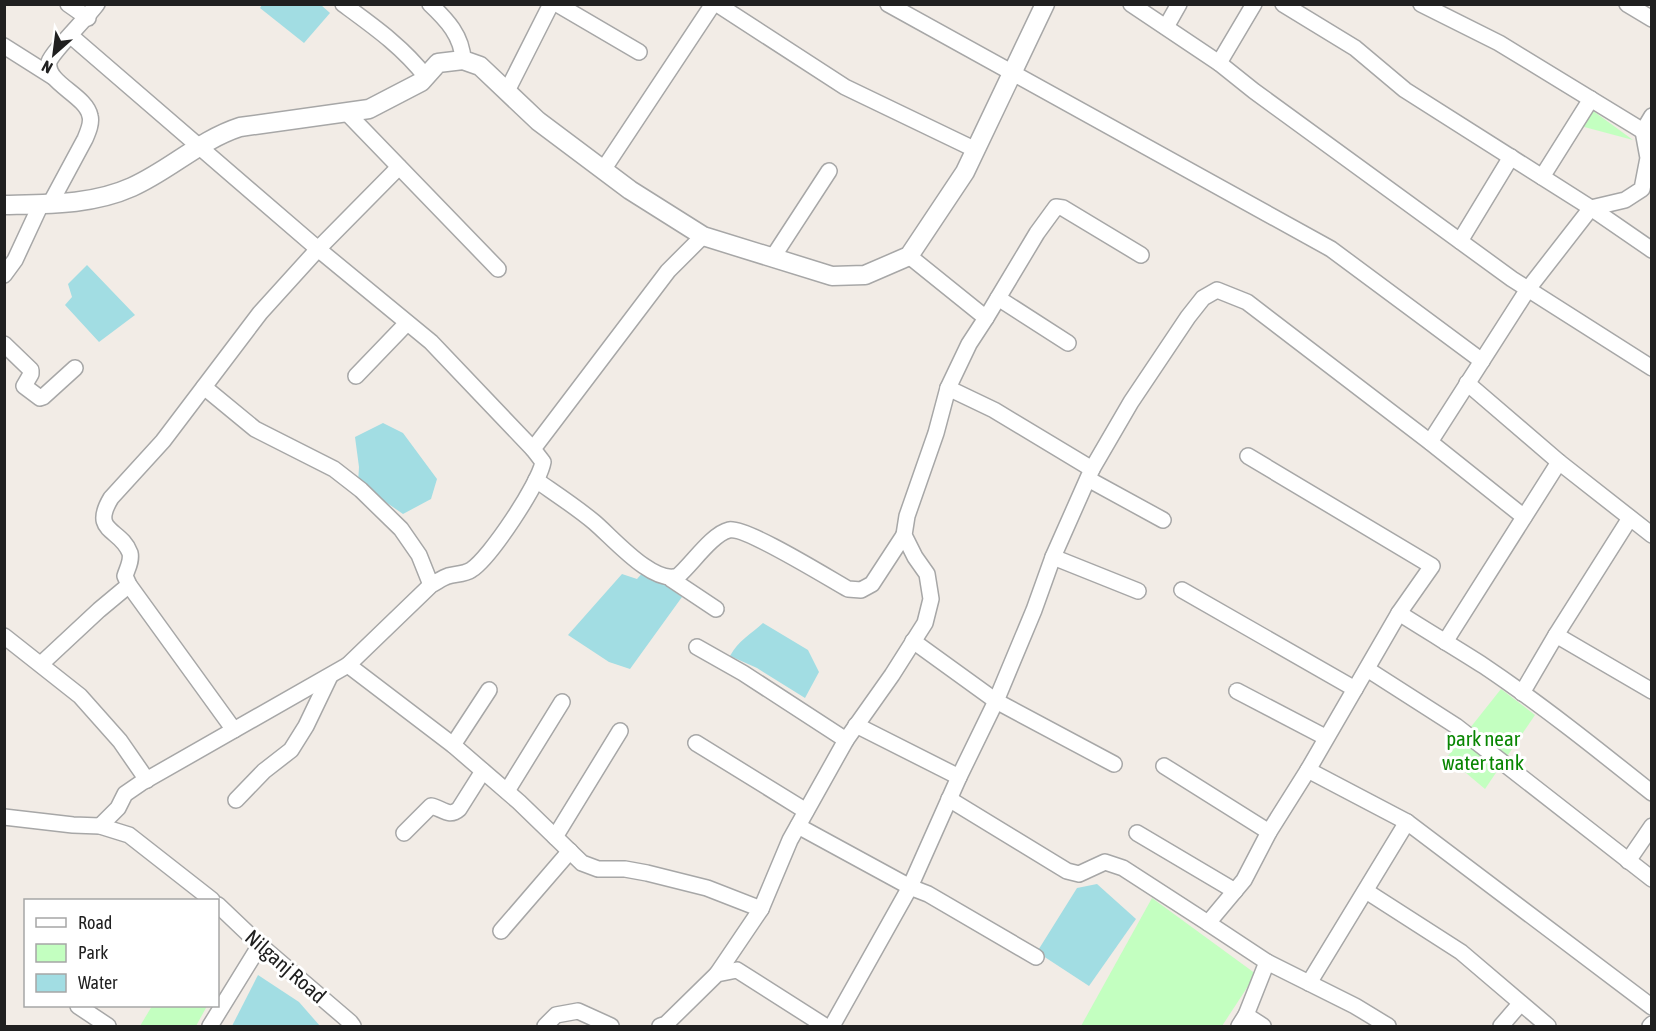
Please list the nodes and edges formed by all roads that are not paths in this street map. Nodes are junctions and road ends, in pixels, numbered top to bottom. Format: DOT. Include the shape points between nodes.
graph roads {
  1 [pos="68,4"];
  2 [pos="98,4"];
  3 [pos="343,4"];
  4 [pos="430,4"];
  5 [pos="551,4"];
  6 [pos="556,4"];
  7 [pos="715,4"];
  8 [pos="888,4"];
  9 [pos="1045,4"];
  10 [pos="1131,4"];
  11 [pos="1179,4"];
  12 [pos="1254,4"];
  13 [pos="1283,4"];
  14 [pos="1421,4"];
  15 [pos="1626,4"];
  16 [pos="88,18"];
  17 [pos="1652,19"];
  18 [pos="1166,27"];
  19 [pos="71,36"];
  20 [pos="4,45"];
  21 [pos="639,52"];
  22 [pos="463,60"];
  23 [pos="1219,63"];
  24 [pos="1012,73"];
  25 [pos="53,77"];
  26 [pos="426,77"];
  27 [pos="507,92"];
  28 [pos="1591,99"];
  29 [pos="347,113"];
  30 [pos="1652,116"];
  31 [pos="1643,131"];
  32 [pos="198,146"];
  33 [pos="976,150"];
  34 [pos="1511,158"];
  35 [pos="399,167"];
  36 [pos="603,170"];
  37 [pos="829,171"];
  38 [pos="1542,177"];
  39 [pos="1647,192"];
  40 [pos="46,204"];
  41 [pos="4,205"];
  42 [pos="1591,208"];
  43 [pos="703,236"];
  44 [pos="1460,241"];
  45 [pos="318,249"];
  46 [pos="1652,250"];
  47 [pos="1141,255"];
  48 [pos="909,256"];
  49 [pos="773,257"];
  50 [pos="498,269"];
  51 [pos="4,275"];
  52 [pos="1528,289"];
  53 [pos="998,298"];
  54 [pos="986,318"];
  55 [pos="407,323"];
  56 [pos="4,344"];
  57 [pos="1068,344"];
  58 [pos="1482,361"];
  59 [pos="75,368"];
  60 [pos="1652,368"];
  61 [pos="356,376"];
  62 [pos="1467,383"];
  63 [pos="204,387"];
  64 [pos="948,388"];
  65 [pos="1430,442"];
  66 [pos="533,448"];
  67 [pos="1248,456"];
  68 [pos="1559,462"];
  69 [pos="1090,474"];
  70 [pos="536,480"];
  71 [pos="1524,517"];
  72 [pos="1630,518"];
  73 [pos="1163,520"];
  74 [pos="904,535"];
  75 [pos="1652,535"];
  76 [pos="1053,557"];
  77 [pos="671,579"];
  78 [pos="129,585"];
  79 [pos="431,585"];
  80 [pos="1182,590"];
  81 [pos="1138,591"];
  82 [pos="716,609"];
  83 [pos="1399,613"];
  84 [pos="1556,635"];
  85 [pos="4,636"];
  86 [pos="913,641"];
  87 [pos="1445,642"];
  88 [pos="697,647"];
  89 [pos="41,664"];
  90 [pos="348,666"];
  91 [pos="1367,669"];
  92 [pos="330,676"];
  93 [pos="1355,689"];
  94 [pos="489,690"];
  95 [pos="1652,690"];
  96 [pos="1237,691"];
  97 [pos="1522,693"];
  98 [pos="996,701"];
  99 [pos="562,702"];
  100 [pos="856,725"];
  101 [pos="234,730"];
  102 [pos="620,731"];
  103 [pos="1325,737"];
  104 [pos="846,740"];
  105 [pos="696,743"];
  106 [pos="453,745"];
  107 [pos="1114,764"];
  108 [pos="1164,766"];
  109 [pos="1308,770"];
  110 [pos="483,771"];
  111 [pos="959,777"];
  112 [pos="147,780"];
  113 [pos="507,791"];
  114 [pos="1652,793"];
  115 [pos="949,799"];
  116 [pos="236,800"];
  117 [pos="806,811"];
  118 [pos="4,817"];
  119 [pos="1407,822"];
  120 [pos="100,826"];
  121 [pos="798,826"];
  122 [pos="1652,826"];
  123 [pos="1269,832"];
  124 [pos="404,833"];
  125 [pos="1137,833"];
  126 [pos="555,837"];
  127 [pos="570,851"];
  128 [pos="1628,861"];
  129 [pos="1652,879"];
  130 [pos="910,887"];
  131 [pos="1234,891"];
  132 [pos="1366,891"];
  133 [pos="211,899"];
  134 [pos="219,906"];
  135 [pos="761,909"];
  136 [pos="1208,923"];
  137 [pos="501,932"];
  138 [pos="260,945"];
  139 [pos="1036,957"];
  140 [pos="1267,962"];
  141 [pos="717,974"];
  142 [pos="1309,983"];
  143 [pos="1520,1004"];
  144 [pos="81,1007"];
  145 [pos="1652,1007"];
  146 [pos="1242,1021"];
  147 [pos="108,1026"];
  148 [pos="210,1026"];
  149 [pos="353,1026"];
  150 [pos="545,1026"];
  151 [pos="611,1026"];
  152 [pos="664,1026"];
  153 [pos="825,1026"];
  154 [pos="832,1026"];
  155 [pos="1263,1026"];
  156 [pos="1388,1026"];
  157 [pos="1501,1026"];
  158 [pos="1548,1026"];
  1 -- 16 [label="street"];
  2 -- 16 [label="street"];
  3 -- 26 [label="street" via="396,45"];
  4 -- 22 [label="street" via="456,34"];
  5 -- 27 [label="street"];
  6 -- 21 [label="street"];
  7 -- 33 [label="street" via="845,87"];
  7 -- 36 [label="street"];
  8 -- 24 [label="street"];
  9 -- 24 [label="street"];
  10 -- 18 [label="street"];
  11 -- 18 [label="street"];
  12 -- 23 [label="street"];
  13 -- 34 [label="street" via="1355,48 1405,90"];
  14 -- 28 [label="street" via="1500,43"];
  15 -- 17 [label="street"];
  16 -- 19 [label="street"];
  18 -- 23 [label="street"];
  19 -- 25 [label="street" via="49,61"];
  19 -- 32 [label="street"];
  20 -- 25 [label="street"];
  22 -- 26 [label="street" via="438,63"];
  22 -- 27 [label="street" via="480,66"];
  23 -- 44 [label="street"];
  24 -- 33 [label="street"];
  24 -- 58 [label="street" via="1330,249"];
  25 -- 40 [label="street" via="84,105 90,116 85,139"];
  26 -- 29 [label="street" via="369,109"];
  27 -- 36 [label="street"];
  28 -- 31 [label="street"];
  28 -- 38 [label="street"];
  29 -- 32 [label="street" via="240,127"];
  29 -- 35 [label="street"];
  30 -- 31 [label="street"];
  31 -- 39 [label="street" via="1648,158"];
  32 -- 40 [label="street" via="133,187 104,198"];
  32 -- 45 [label="street"];
  33 -- 48 [label="street"];
  34 -- 38 [label="street"];
  34 -- 44 [label="street"];
  35 -- 45 [label="street"];
  35 -- 50 [label="street"];
  36 -- 43 [label="street"];
  37 -- 49 [label="street"];
  38 -- 42 [label="street"];
  39 -- 42 [label="street"];
  40 -- 41 [label="street"];
  40 -- 51 [label="street"];
  42 -- 46 [label="street"];
  42 -- 52 [label="street"];
  43 -- 49 [label="street"];
  43 -- 66 [label="street" via="668,271"];
  44 -- 52 [label="street"];
  45 -- 55 [label="street"];
  45 -- 63 [label="street" via="260,313"];
  47 -- 53 [label="street" via="1056,207"];
  48 -- 49 [label="street" via="865,275 832,276"];
  48 -- 54 [label="street"];
  52 -- 58 [label="street"];
  52 -- 60 [label="street"];
  53 -- 54 [label="street"];
  53 -- 57 [label="street"];
  54 -- 64 [label="street"];
  55 -- 61 [label="street"];
  55 -- 66 [label="street" via="431,342"];
  56 -- 59 [label="street" via="31,370 24,386 40,398"];
  58 -- 62 [label="street"];
  62 -- 65 [label="street"];
  62 -- 68 [label="street"];
  63 -- 78 [label="street" via="104,509 102,519 107,528 129,552 131,560 125,576"];
  63 -- 79 [label="street" via="255,429 334,469 361,490 400,529 419,555"];
  64 -- 69 [label="street" via="994,410"];
  64 -- 74 [label="street"];
  65 -- 69 [label="street" via="1247,302 1217,290 1203,298 1188,317 1131,402"];
  65 -- 71 [label="street"];
  66 -- 70 [label="street" via="543,462"];
  67 -- 83 [label="street" via="1432,566"];
  68 -- 71 [label="street"];
  68 -- 72 [label="street"];
  69 -- 73 [label="street"];
  69 -- 76 [label="street"];
  70 -- 77 [label="street" via="594,523 635,560"];
  70 -- 79 [label="street" via="491,548 470,571"];
  71 -- 87 [label="street"];
  72 -- 75 [label="street"];
  72 -- 84 [label="street"];
  74 -- 77 [label="street" via="872,584 861,590 848,589 757,538 730,529"];
  74 -- 86 [label="street" via="927,574 931,599 925,623"];
  76 -- 81 [label="street"];
  76 -- 98 [label="street"];
  77 -- 82 [label="street"];
  78 -- 89 [label="street"];
  78 -- 101 [label="street"];
  79 -- 90 [label="street"];
  80 -- 93 [label="street"];
  83 -- 87 [label="street"];
  83 -- 91 [label="street"];
  84 -- 95 [label="street"];
  84 -- 97 [label="street"];
  85 -- 89 [label="street"];
  86 -- 98 [label="street"];
  86 -- 100 [label="street"];
  87 -- 97 [label="street"];
  88 -- 104 [label="street"];
  89 -- 112 [label="street" via="80,696 120,741"];
  90 -- 92 [label="street"];
  90 -- 106 [label="street"];
  91 -- 93 [label="street"];
  91 -- 128 [label="street" via="1456,726"];
  92 -- 101 [label="street"];
  92 -- 116 [label="street" via="291,750"];
  93 -- 103 [label="street"];
  94 -- 106 [label="street"];
  96 -- 103 [label="street"];
  97 -- 114 [label="street"];
  98 -- 107 [label="street"];
  98 -- 111 [label="street"];
  99 -- 113 [label="street"];
  100 -- 104 [label="street"];
  100 -- 111 [label="street"];
  101 -- 112 [label="street"];
  102 -- 126 [label="street"];
  103 -- 109 [label="street"];
  104 -- 117 [label="street"];
  105 -- 117 [label="street"];
  106 -- 110 [label="street"];
  108 -- 123 [label="street"];
  109 -- 119 [label="street"];
  109 -- 123 [label="street"];
  110 -- 113 [label="street"];
  110 -- 124 [label="street" via="455,814 431,806"];
  111 -- 115 [label="street"];
  112 -- 120 [label="street" via="125,794 118,808"];
  113 -- 126 [label="street"];
  115 -- 130 [label="street"];
  115 -- 136 [label="street" via="1067,871 1079,874 1106,862 1123,868"];
  117 -- 121 [label="street"];
  118 -- 120 [label="street"];
  119 -- 132 [label="street"];
  119 -- 145 [label="street"];
  120 -- 133 [label="street" via="129,835"];
  121 -- 130 [label="street"];
  121 -- 135 [label="street"];
  122 -- 128 [label="street"];
  123 -- 131 [label="street"];
  125 -- 131 [label="street"];
  126 -- 127 [label="street"];
  127 -- 135 [label="street" via="582,863 598,869 647,873 707,888"];
  127 -- 137 [label="street"];
  128 -- 129 [label="street"];
  130 -- 139 [label="street"];
  130 -- 154 [label="street"];
  131 -- 136 [label="street"];
  132 -- 142 [label="street"];
  132 -- 143 [label="street" via="1461,952"];
  134 -- 138 [label="street, Nilganj Road"];
  135 -- 141 [label="street"];
  136 -- 140 [label="street"];
  138 -- 148 [label="street"];
  138 -- 149 [label="street, Nilganj Road"];
  140 -- 142 [label="street"];
  140 -- 146 [label="street"];
  141 -- 152 [label="street"];
  141 -- 153 [label="street" via="737,970"];
  142 -- 156 [label="street"];
  143 -- 157 [label="street"];
  143 -- 158 [label="street"];
  144 -- 147 [label="street"];
  146 -- 155 [label="street"];
  150 -- 151 [label="street" via="555,1015 578,1011"];
}
